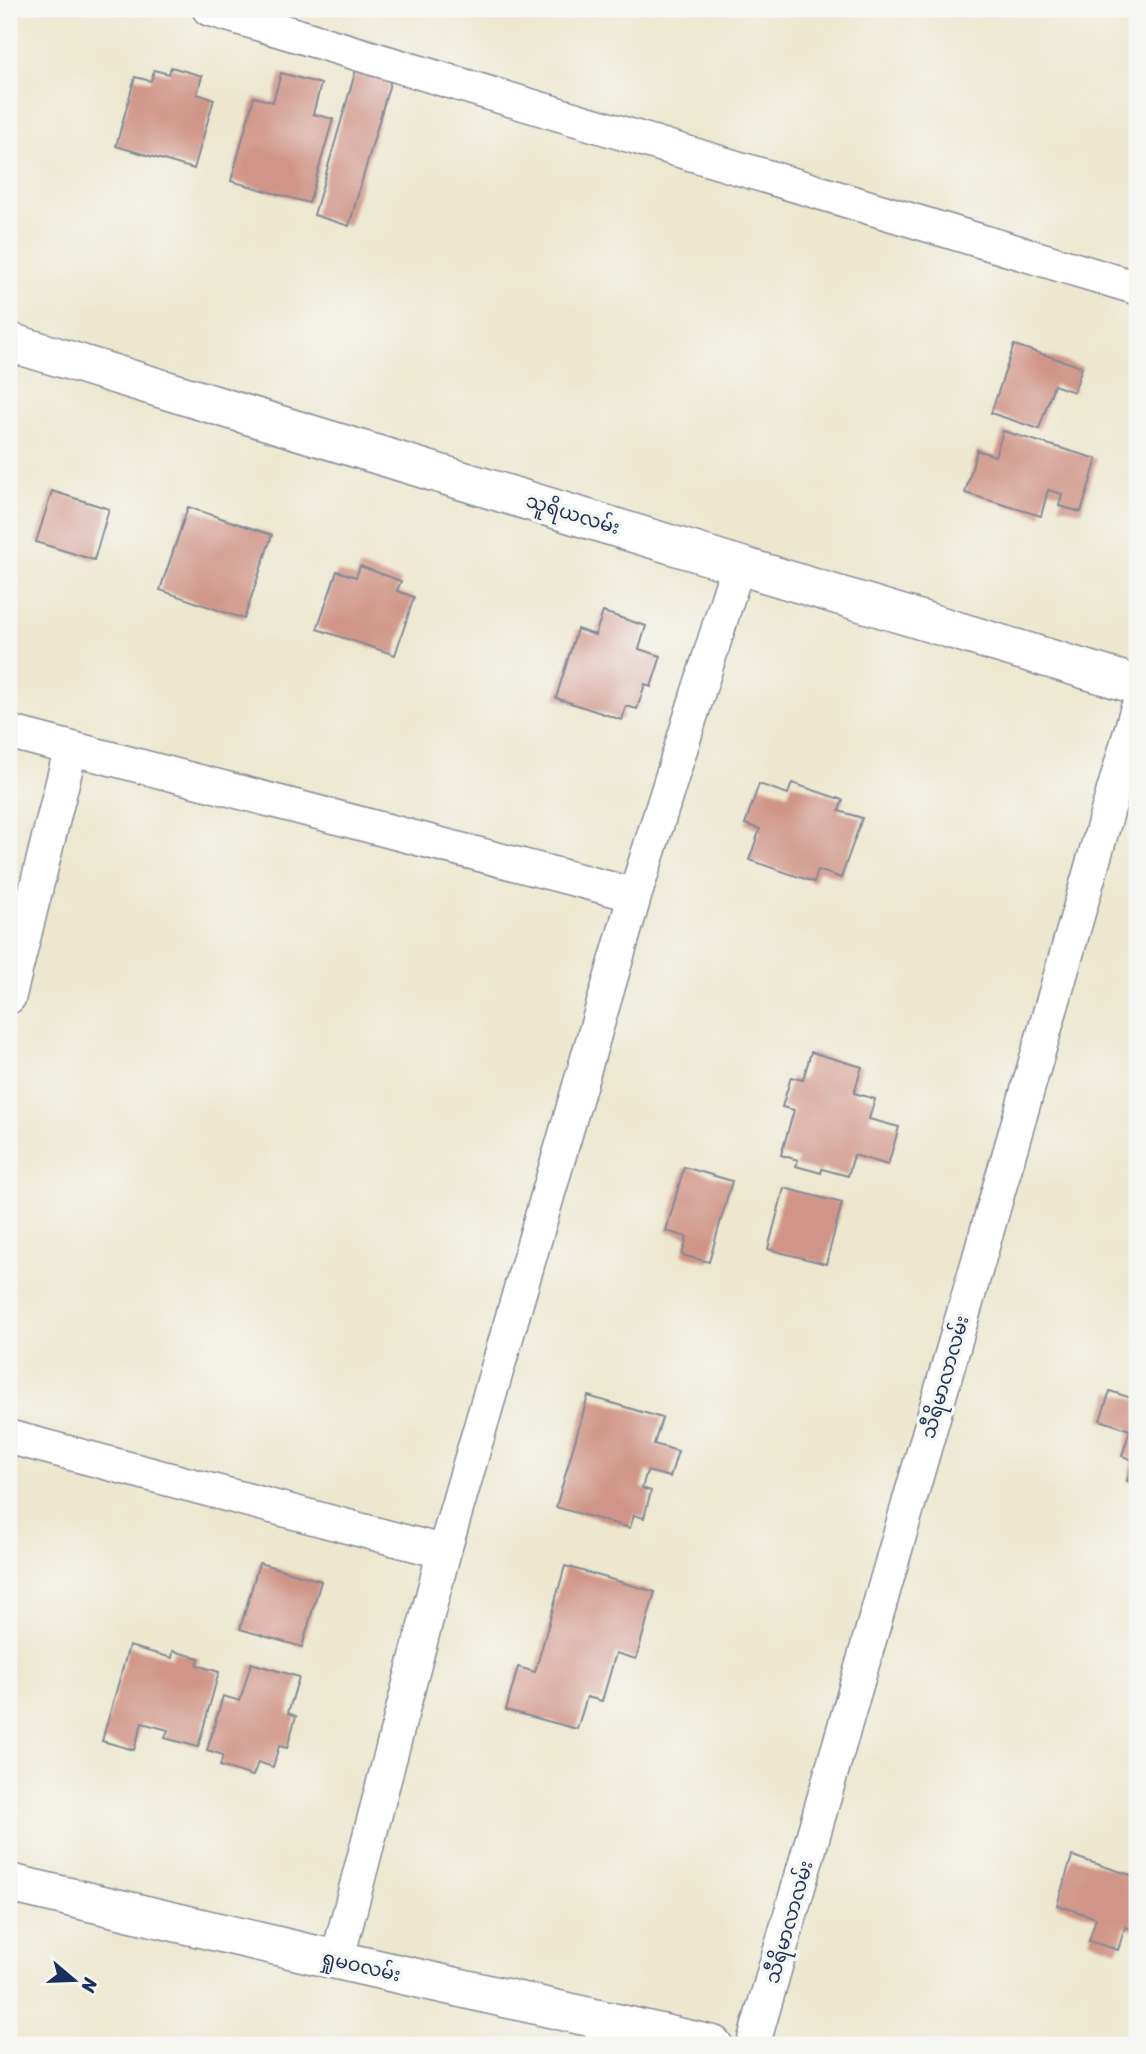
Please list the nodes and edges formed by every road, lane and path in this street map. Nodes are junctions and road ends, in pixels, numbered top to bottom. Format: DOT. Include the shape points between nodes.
graph roads {
  1 [pos="209,9"];
  2 [pos="1137,288"];
  3 [pos="9,342"];
  4 [pos="738,565"];
  5 [pos="1137,685"];
  6 [pos="1137,709"];
  7 [pos="9,732"];
  8 [pos="71,748"];
  9 [pos="635,895"];
  10 [pos="9,997"];
  11 [pos="9,1437"];
  12 [pos="444,1552"];
  13 [pos="9,1883"];
  14 [pos="337,1960"];
  15 [pos="713,2045"];
  16 [pos="753,2045"];
  1 -- 2 [label="street"];
  3 -- 4 [label="street, သူရိယလမ်း"];
  4 -- 5 [label="street, သူရိယလမ်း"];
  4 -- 9 [label="street"];
  6 -- 16 [label="street, သီရိမာလာလမ်း"];
  7 -- 8 [label="street"];
  8 -- 9 [label="street"];
  8 -- 10 [label="street"];
  9 -- 12 [label="street"];
  11 -- 12 [label="street"];
  12 -- 14 [label="street"];
  13 -- 14 [label="street, ရှုမဝလမ်း"];
  14 -- 15 [label="street, ရှုမဝလမ်း"];
}
